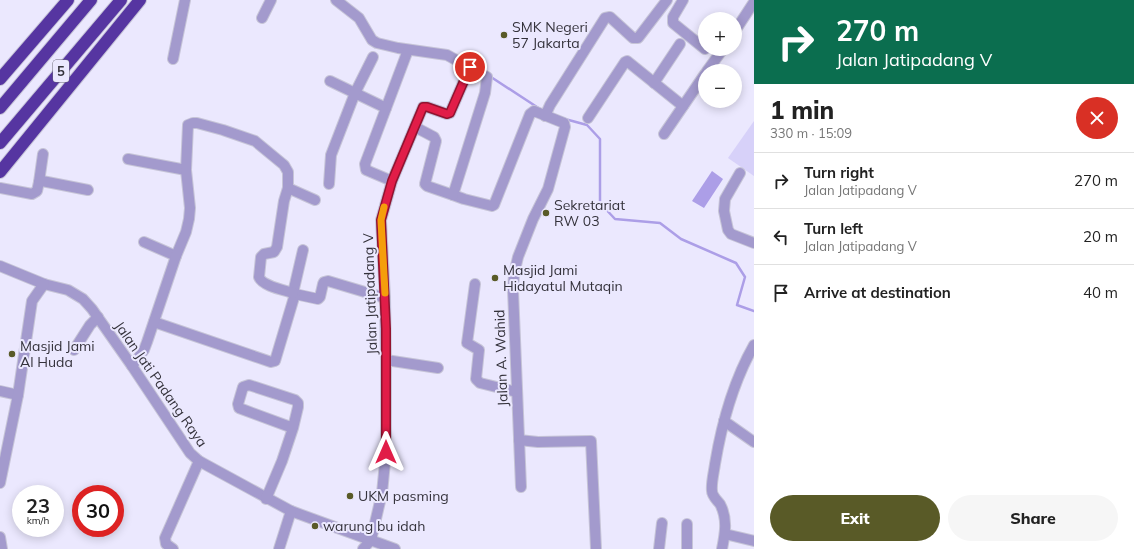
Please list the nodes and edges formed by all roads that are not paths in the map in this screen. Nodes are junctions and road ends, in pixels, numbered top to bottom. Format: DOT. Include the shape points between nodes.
graph roads {
  1 [pos="68,0"];
  2 [pos="91,0"];
  3 [pos="121,0"];
  4 [pos="140,0"];
  5 [pos="186,0"];
  6 [pos="271,0"];
  7 [pos="336,0"];
  8 [pos="666,0"];
  9 [pos="683,0"];
  10 [pos="754,2"];
  11 [pos="745,17"];
  12 [pos="262,18"];
  13 [pos="742,21"];
  14 [pos="754,23"];
  15 [pos="698,43"];
  16 [pos="680,44"];
  17 [pos="408,50"];
  18 [pos="714,56"];
  19 [pos="373,57"];
  20 [pos="716,58"];
  21 [pos="173,59"];
  22 [pos="712,64"];
  23 [pos="470,67"];
  24 [pos="0,79"];
  25 [pos="330,81"];
  26 [pos="654,83"];
  27 [pos="698,84"];
  28 [pos="355,93"];
  29 [pos="682,106"];
  30 [pos="0,108"];
  31 [pos="386,108"];
  32 [pos="545,115"];
  33 [pos="588,118"];
  34 [pos="415,127"];
  35 [pos="664,134"];
  36 [pos="0,143"];
  37 [pos="43,154"];
  38 [pos="128,159"];
  39 [pos="186,170"];
  40 [pos="0,172"];
  41 [pos="740,173"];
  42 [pos="392,181"];
  43 [pos="39,182"];
  44 [pos="329,184"];
  45 [pos="0,188"];
  46 [pos="288,188"];
  47 [pos="88,190"];
  48 [pos="453,195"];
  49 [pos="315,200"];
  50 [pos="144,242"];
  51 [pos="754,243"];
  52 [pos="303,250"];
  53 [pos="176,256"];
  54 [pos="0,266"];
  55 [pos="44,284"];
  56 [pos="475,284"];
  57 [pos="294,293"];
  58 [pos="385,298"];
  59 [pos="98,317"];
  60 [pos="154,322"];
  61 [pos="754,345"];
  62 [pos="74,350"];
  63 [pos="386,360"];
  64 [pos="132,366"];
  65 [pos="438,368"];
  66 [pos="0,391"];
  67 [pos="517,392"];
  68 [pos="18,395"];
  69 [pos="724,421"];
  70 [pos="293,428"];
  71 [pos="518,440"];
  72 [pos="754,442"];
  73 [pos="3,453"];
  74 [pos="198,462"];
  75 [pos="0,483"];
  76 [pos="521,487"];
  77 [pos="266,499"];
  78 [pos="291,511"];
  79 [pos="662,523"];
  80 [pos="687,524"];
  81 [pos="725,534"];
  82 [pos="0,537"];
  83 [pos="371,540"];
  84 [pos="754,541"];
  85 [pos="2,549"];
  86 [pos="173,549"];
  87 [pos="279,549"];
  88 [pos="363,549"];
  89 [pos="395,549"];
  90 [pos="596,549"];
  91 [pos="659,549"];
  92 [pos="687,549"];
  93 [pos="722,549"];
  1 -- 24 [label="highway"];
  2 -- 30 [label="highway, 5"];
  3 -- 36 [label="highway, 5"];
  4 -- 40 [label="highway"];
  5 -- 21 [label="street"];
  6 -- 12 [label="street"];
  7 -- 17 [label="street" via="359,18 372,40"];
  8 -- 32 [label="street" via="636,39 610,17 605,18"];
  9 -- 15 [label="street" via="673,17 673,23"];
  10 -- 11 [label="street"];
  11 -- 13 [label="street"];
  11 -- 14 [label="street"];
  16 -- 26 [label="street"];
  17 -- 23 [label="street" via="447,55"];
  17 -- 31 [label="street"];
  18 -- 20 [label="street"];
  19 -- 28 [label="street"];
  20 -- 22 [label="street"];
  23 -- 34 [label="street, Jalan Jatipadang V" via="450,113 424,106"];
  23 -- 48 [label="street" via="487,80"];
  25 -- 28 [label="street"];
  26 -- 29 [label="street"];
  26 -- 33 [label="street" via="626,61"];
  27 -- 29 [label="street"];
  28 -- 31 [label="street"];
  28 -- 44 [label="street" via="331,155"];
  29 -- 35 [label="street"];
  31 -- 42 [label="street" via="365,167 366,170"];
  32 -- 48 [label="street" via="534,111 530,114 494,205 464,200"];
  32 -- 67 [label="street, Jalan A. Wahid" via="563,122 565,127 548,189 524,240 514,274"];
  34 -- 42 [label="street, Jalan Jatipadang V"];
  34 -- 48 [label="street" via="434,137 436,141 425,184"];
  37 -- 43 [label="street"];
  38 -- 39 [label="street"];
  39 -- 46 [label="street" via="188,126 193,122 255,141 284,165 288,172"];
  39 -- 53 [label="street" via="189,219"];
  41 -- 51 [label="street" via="725,199 724,211 731,234"];
  42 -- 58 [label="street, Jalan Jatipadang V" via="381,220"];
  43 -- 45 [label="street" via="32,194"];
  43 -- 47 [label="street"];
  46 -- 49 [label="street"];
  46 -- 57 [label="street" via="277,248 274,252 261,257 259,278 264,284"];
  50 -- 53 [label="street"];
  52 -- 57 [label="street"];
  53 -- 60 [label="street"];
  54 -- 55 [label="street, Jalan Jati Padang Raya"];
  55 -- 59 [label="street, Jalan Jati Padang Raya" via="68,290 81,297"];
  55 -- 68 [label="street" via="32,301"];
  56 -- 67 [label="street" via="467,343 478,350 476,379 480,383"];
  57 -- 58 [label="street" via="319,299 324,282 328,281"];
  57 -- 60 [label="street" via="273,362"];
  58 -- 63 [label="street, Jalan Jatipadang V"];
  59 -- 62 [label="street"];
  59 -- 64 [label="street, Jalan Jati Padang Raya"];
  60 -- 64 [label="street" via="144,350"];
  61 -- 69 [label="street" via="737,380"];
  63 -- 65 [label="street"];
  63 -- 83 [label="street, Jalan Jatipadang V" via="385,459 382,492"];
  64 -- 74 [label="street, Jalan Jati Padang Raya"];
  66 -- 68 [label="street"];
  67 -- 71 [label="street, Jalan A. Wahid"];
  68 -- 73 [label="street"];
  69 -- 72 [label="street"];
  69 -- 81 [label="street" via="712,493 722,510"];
  70 -- 70 [label="street" via="298,407 295,400 249,385 243,387 238,404 240,408"];
  70 -- 77 [label="street"];
  71 -- 76 [label="street, Jalan A. Wahid"];
  71 -- 90 [label="street" via="591,441"];
  73 -- 75 [label="street"];
  74 -- 77 [label="street, Jalan Jati Padang Raya"];
  74 -- 86 [label="street" via="165,538 166,544"];
  77 -- 78 [label="street, Jalan Jati Padang Raya"];
  78 -- 83 [label="street, Jalan Jati Padang Raya"];
  78 -- 87 [label="street"];
  79 -- 91 [label="street"];
  80 -- 92 [label="street"];
  81 -- 84 [label="street"];
  81 -- 93 [label="street"];
  82 -- 85 [label="street"];
  83 -- 88 [label="street"];
  83 -- 89 [label="street, Jalan Jati Padang Raya"];
}
